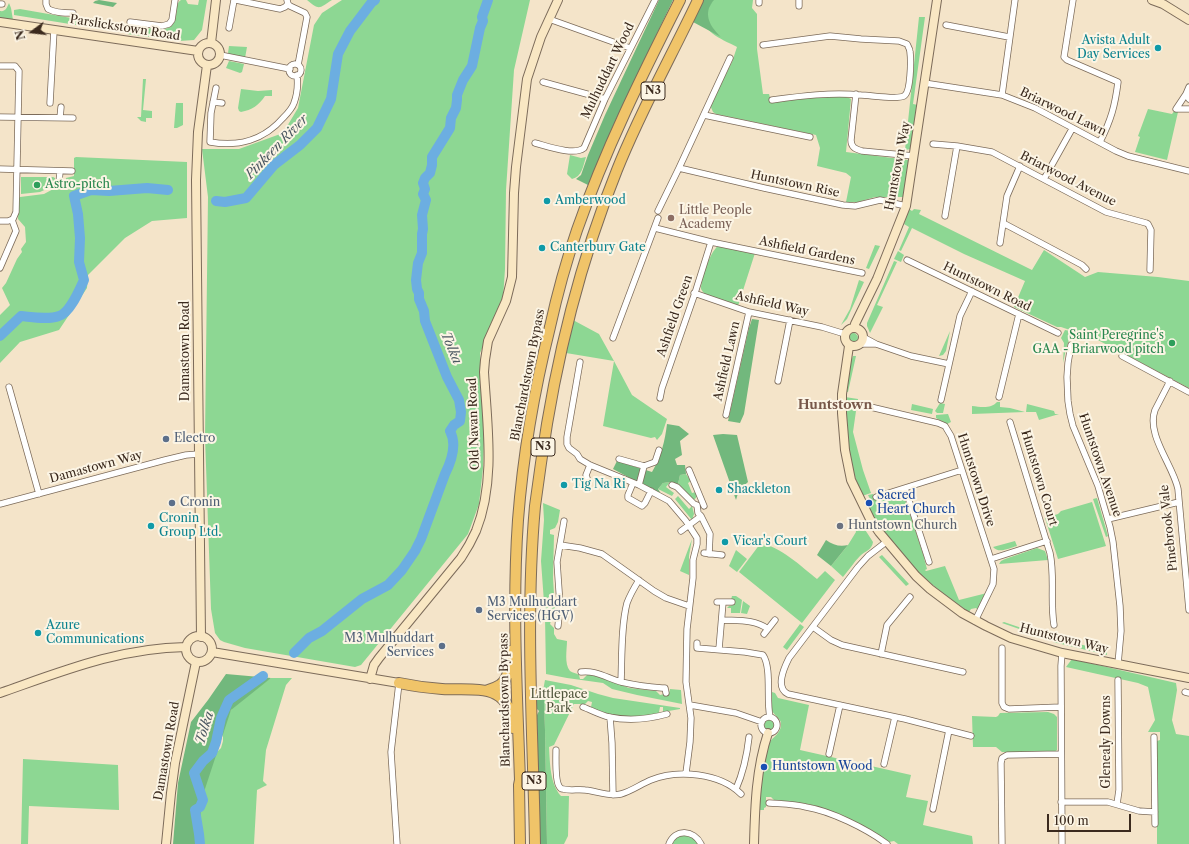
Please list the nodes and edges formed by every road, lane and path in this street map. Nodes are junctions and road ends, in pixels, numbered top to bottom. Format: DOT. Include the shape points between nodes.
graph roads {
  1 [pos="46,0"];
  2 [pos="175,0"];
  3 [pos="216,0"];
  4 [pos="235,0"];
  5 [pos="558,0"];
  6 [pos="655,0"];
  7 [pos="680,0"];
  8 [pos="698,0"];
  9 [pos="937,0"];
  10 [pos="1015,0"];
  11 [pos="1073,0"];
  12 [pos="1152,0"];
  13 [pos="288,2"];
  14 [pos="1164,2"];
  15 [pos="73,12"];
  16 [pos="549,19"];
  17 [pos="1189,20"];
  18 [pos="0,22"];
  19 [pos="130,22"];
  20 [pos="946,25"];
  21 [pos="229,28"];
  22 [pos="54,30"];
  23 [pos="1009,37"];
  24 [pos="211,43"];
  25 [pos="763,45"];
  26 [pos="630,48"];
  27 [pos="198,51"];
  28 [pos="220,56"];
  29 [pos="730,58"];
  30 [pos="298,64"];
  31 [pos="207,65"];
  32 [pos="0,66"];
  33 [pos="290,69"];
  34 [pos="297,76"];
  35 [pos="543,82"];
  36 [pos="924,84"];
  37 [pos="1189,87"];
  38 [pos="216,88"];
  39 [pos="856,94"];
  40 [pos="1002,95"];
  41 [pos="1187,96"];
  42 [pos="605,99"];
  43 [pos="772,100"];
  44 [pos="213,102"];
  45 [pos="50,103"];
  46 [pos="222,103"];
  47 [pos="61,107"];
  48 [pos="1189,109"];
  49 [pos="704,115"];
  50 [pos="0,117"];
  51 [pos="18,117"];
  52 [pos="60,118"];
  53 [pos="73,118"];
  54 [pos="1072,129"];
  55 [pos="810,137"];
  56 [pos="1100,142"];
  57 [pos="535,143"];
  58 [pos="933,144"];
  59 [pos="956,146"];
  60 [pos="914,156"];
  61 [pos="1020,166"];
  62 [pos="679,168"];
  63 [pos="0,169"];
  64 [pos="17,169"];
  65 [pos="60,171"];
  66 [pos="72,171"];
  67 [pos="1189,171"];
  68 [pos="1044,179"];
  69 [pos="59,183"];
  70 [pos="906,206"];
  71 [pos="658,211"];
  72 [pos="945,216"];
  73 [pos="658,218"];
  74 [pos="12,220"];
  75 [pos="0,221"];
  76 [pos="1004,223"];
  77 [pos="655,228"];
  78 [pos="711,242"];
  79 [pos="1000,243"];
  80 [pos="907,260"];
  81 [pos="0,268"];
  82 [pos="1086,269"];
  83 [pos="1150,270"];
  84 [pos="862,274"];
  85 [pos="972,291"];
  86 [pos="694,293"];
  87 [pos="749,312"];
  88 [pos="1019,314"];
  89 [pos="790,320"];
  90 [pos="855,328"];
  91 [pos="1058,333"];
  92 [pos="845,334"];
  93 [pos="613,338"];
  94 [pos="861,340"];
  95 [pos="1071,345"];
  96 [pos="849,346"];
  97 [pos="1122,356"];
  98 [pos="580,362"];
  99 [pos="949,364"];
  100 [pos="778,381"];
  101 [pos="1170,381"];
  102 [pos="9,388"];
  103 [pos="1189,392"];
  104 [pos="999,397"];
  105 [pos="660,398"];
  106 [pos="941,400"];
  107 [pos="862,405"];
  108 [pos="726,415"];
  109 [pos="530,420"];
  110 [pos="1010,422"];
  111 [pos="659,450"];
  112 [pos="199,454"];
  113 [pos="619,459"];
  114 [pos="590,465"];
  115 [pos="644,466"];
  116 [pos="689,470"];
  117 [pos="962,470"];
  118 [pos="588,481"];
  119 [pos="633,483"];
  120 [pos="639,485"];
  121 [pos="672,485"];
  122 [pos="905,488"];
  123 [pos="651,491"];
  124 [pos="39,494"];
  125 [pos="876,497"];
  126 [pos="701,498"];
  127 [pos="1179,502"];
  128 [pos="0,504"];
  129 [pos="697,505"];
  130 [pos="704,506"];
  131 [pos="701,516"];
  132 [pos="1108,518"];
  133 [pos="564,522"];
  134 [pos="689,525"];
  135 [pos="556,528"];
  136 [pos="562,529"];
  137 [pos="681,531"];
  138 [pos="1047,541"];
  139 [pos="886,542"];
  140 [pos="560,546"];
  141 [pos="722,555"];
  142 [pos="991,559"];
  143 [pos="929,562"];
  144 [pos="1187,570"];
  145 [pos="638,580"];
  146 [pos="910,597"];
  147 [pos="732,602"];
  148 [pos="689,606"];
  149 [pos="1189,610"];
  150 [pos="722,620"];
  151 [pos="775,620"];
  152 [pos="976,621"];
  153 [pos="1054,625"];
  154 [pos="558,626"];
  155 [pos="813,627"];
  156 [pos="768,629"];
  157 [pos="764,634"];
  158 [pos="201,637"];
  159 [pos="697,643"];
  160 [pos="186,647"];
  161 [pos="1002,648"];
  162 [pos="719,649"];
  163 [pos="212,652"];
  164 [pos="1062,653"];
  165 [pos="880,654"];
  166 [pos="196,662"];
  167 [pos="1118,664"];
  168 [pos="581,672"];
  169 [pos="963,672"];
  170 [pos="1189,678"];
  171 [pos="370,679"];
  172 [pos="1118,680"];
  173 [pos="621,682"];
  174 [pos="399,684"];
  175 [pos="488,690"];
  176 [pos="0,693"];
  177 [pos="666,693"];
  178 [pos="690,705"];
  179 [pos="840,705"];
  180 [pos="583,707"];
  181 [pos="1061,707"];
  182 [pos="664,713"];
  183 [pos="610,717"];
  184 [pos="770,717"];
  185 [pos="895,717"];
  186 [pos="762,722"];
  187 [pos="949,730"];
  188 [pos="768,733"];
  189 [pos="971,736"];
  190 [pos="749,737"];
  191 [pos="1154,737"];
  192 [pos="556,750"];
  193 [pos="829,754"];
  194 [pos="1061,754"];
  195 [pos="884,764"];
  196 [pos="686,774"];
  197 [pos="520,780"];
  198 [pos="736,789"];
  199 [pos="741,794"];
  200 [pos="614,795"];
  201 [pos="1061,802"];
  202 [pos="769,803"];
  203 [pos="1117,804"];
  204 [pos="933,809"];
  205 [pos="1155,812"];
  206 [pos="1155,824"];
  207 [pos="876,837"];
  208 [pos="874,843"];
  209 [pos="166,844"];
  210 [pos="397,844"];
  211 [pos="520,844"];
  212 [pos="535,844"];
  213 [pos="669,844"];
  214 [pos="701,844"];
  215 [pos="754,844"];
  216 [pos="887,844"];
  217 [pos="1002,844"];
  218 [pos="1062,844"];
  1 -- 15 [label="street" via="48,9 52,11"];
  2 -- 19 [label="street" via="169,24 162,26"];
  3 -- 24 [label="street"];
  4 -- 13 [label="street" via="280,9"];
  4 -- 21 [label="street"];
  5 -- 16 [label="street, Old Navan Road"];
  6 -- 26 [label="street, Mulhuddart Wood"];
  7 -- 109 [label="highway, Blanchardstown Bypass / N3" via="621,121 577,230 541,363"];
  8 -- 212 [label="highway, N3" via="633,133 598,223 570,313 547,420 536,506 530,610"];
  9 -- 36 [label="street, Huntstown Way"];
  10 -- 23 [label="street"];
  11 -- 56 [label="street" via="1064,57 1118,82 1114,109"];
  12 -- 14 [label="street"];
  13 -- 30 [label="street" via="291,7 305,12 307,17"];
  14 -- 17 [label="street"];
  16 -- 26 [label="street"];
  16 -- 171 [label="street, Old Navan Road" via="540,37 527,79 515,174 512,277 506,301 488,341 485,360 488,450 482,515 461,558 379,658"];
  18 -- 22 [label="street, Parslickstown Road"];
  20 -- 23 [label="street"];
  22 -- 27 [label="street, Parslickstown Road"];
  22 -- 45 [label="street"];
  23 -- 40 [label="street"];
  24 -- 27 [label="street" via="203,45"];
  24 -- 28 [label="street" via="218,47"];
  25 -- 39 [label="street" via="839,36 899,41 907,44 910,50 910,67 906,95 896,98"];
  26 -- 42 [label="street, Mulhuddart Wood"];
  27 -- 31 [label="street" via="200,60"];
  28 -- 31 [label="street" via="216,63"];
  28 -- 33 [label="street"];
  29 -- 49 [label="street"];
  30 -- 33 [label="street" via="293,64"];
  30 -- 34 [label="street" via="301,72"];
  31 -- 112 [label="street, Damastown Road" via="198,132 196,180"];
  32 -- 51 [label="street" via="15,66 19,71"];
  33 -- 34 [label="street" via="292,74"];
  34 -- 44 [label="street" via="294,104 276,126 255,139 231,144 210,142"];
  35 -- 42 [label="street"];
  36 -- 40 [label="street, Briarwood Lawn"];
  36 -- 60 [label="street, Huntstown Way"];
  37 -- 41 [label="street"];
  38 -- 44 [label="street"];
  39 -- 43 [label="street"];
  39 -- 60 [label="street" via="851,140 853,147 862,151"];
  40 -- 54 [label="street, Briarwood Lawn" via="1035,108"];
  41 -- 48 [label="street" via="1176,108"];
  42 -- 57 [label="street, Mulhuddart Wood" via="584,148 580,151 573,152"];
  44 -- 46 [label="street"];
  47 -- 52 [label="street"];
  49 -- 55 [label="street" via="798,132"];
  49 -- 62 [label="street"];
  50 -- 51 [label="street"];
  51 -- 52 [label="street"];
  51 -- 64 [label="street"];
  52 -- 53 [label="street"];
  54 -- 56 [label="street, Briarwood Lawn"];
  54 -- 68 [label="street"];
  56 -- 67 [label="street, Briarwood Lawn" via="1128,156"];
  58 -- 59 [label="street, Briarwood Avenue"];
  59 -- 61 [label="street, Briarwood Avenue" via="988,151"];
  59 -- 72 [label="street"];
  60 -- 70 [label="street, Huntstown Way"];
  61 -- 68 [label="street, Briarwood Avenue"];
  61 -- 76 [label="street" via="1007,196"];
  62 -- 70 [label="street, Huntstown Rise" via="843,205 855,206 880,200"];
  62 -- 71 [label="street"];
  63 -- 64 [label="street"];
  64 -- 65 [label="street"];
  64 -- 74 [label="street" via="16,212"];
  65 -- 66 [label="street"];
  65 -- 69 [label="street"];
  68 -- 83 [label="street, Briarwood Avenue" via="1106,212 1148,224 1151,230"];
  70 -- 90 [label="street, Huntstown Way"];
  73 -- 77 [label="street"];
  74 -- 75 [label="street"];
  74 -- 81 [label="street" via="16,231"];
  76 -- 79 [label="street"];
  76 -- 82 [label="street"];
  77 -- 78 [label="street, Ashfield Gardens"];
  77 -- 93 [label="street"];
  78 -- 84 [label="street, Ashfield Gardens"];
  78 -- 86 [label="street, Ashfield Green"];
  80 -- 85 [label="street, Huntstown Road"];
  85 -- 88 [label="street, Huntstown Road"];
  85 -- 99 [label="street" via="960,316"];
  86 -- 87 [label="street, Ashfield Way"];
  86 -- 105 [label="street, Ashfield Green"];
  87 -- 89 [label="street, Ashfield Way"];
  87 -- 108 [label="street, Ashfield Lawn"];
  88 -- 91 [label="street, Huntstown Road"];
  88 -- 104 [label="street"];
  89 -- 92 [label="street, Ashfield Way"];
  89 -- 100 [label="street"];
  90 -- 92 [label="street" via="850,328"];
  90 -- 94 [label="street" via="861,331"];
  92 -- 96 [label="street"];
  94 -- 96 [label="street" via="855,346"];
  94 -- 99 [label="street"];
  95 -- 132 [label="street, Huntstown Avenue" via="1067,374 1069,409"];
  96 -- 139 [label="street, Huntstown Way" via="842,398 845,450 851,480 870,519"];
  97 -- 101 [label="street"];
  98 -- 114 [label="street" via="567,444 580,459"];
  99 -- 106 [label="street"];
  101 -- 103 [label="street"];
  101 -- 127 [label="street, Pinebrook Vale" via="1155,409 1153,425 1175,480"];
  102 -- 124 [label="street"];
  107 -- 117 [label="street, Huntstown Drive" via="944,426 951,436"];
  109 -- 175 [label="highway" via="521,462 515,519 508,671 500,685"];
  109 -- 197 [label="highway, Blanchardstown Bypass / N3" via="518,520 516,575"];
  110 -- 138 [label="street, Huntstown Court"];
  111 -- 115 [label="street" via="655,462"];
  112 -- 124 [label="street, Damastown Way" via="165,460"];
  112 -- 158 [label="street, Damastown Road"];
  113 -- 115 [label="street"];
  114 -- 118 [label="street" via="586,475"];
  114 -- 119 [label="street"];
  115 -- 120 [label="street"];
  116 -- 126 [label="street"];
  117 -- 122 [label="street"];
  117 -- 142 [label="street, Huntstown Drive"];
  119 -- 120 [label="street"];
  119 -- 123 [label="street" via="628,498 642,506"];
  120 -- 123 [label="street"];
  121 -- 129 [label="street"];
  122 -- 125 [label="street"];
  122 -- 143 [label="street"];
  123 -- 134 [label="street" via="669,501"];
  124 -- 128 [label="street, Damastown Way"];
  126 -- 129 [label="street"];
  126 -- 130 [label="street"];
  127 -- 132 [label="street"];
  127 -- 144 [label="street, Pinebrook Vale"];
  129 -- 131 [label="street"];
  131 -- 134 [label="street"];
  131 -- 141 [label="street" via="710,534 706,553"];
  132 -- 167 [label="street, Huntstown Avenue" via="1120,604 1121,635"];
  133 -- 136 [label="street"];
  134 -- 137 [label="street"];
  134 -- 148 [label="street" via="698,540"];
  135 -- 136 [label="street"];
  136 -- 140 [label="street"];
  138 -- 142 [label="street, Huntstown Court"];
  138 -- 153 [label="street, Huntstown Court" via="1052,561"];
  139 -- 152 [label="street, Huntstown Way" via="930,589"];
  139 -- 155 [label="street" via="858,567"];
  140 -- 145 [label="street" via="602,554"];
  140 -- 154 [label="street" via="557,562 560,605"];
  142 -- 152 [label="street, Huntstown Drive" via="994,569 993,584"];
  144 -- 149 [label="street, Pinebrook Vale"];
  145 -- 148 [label="street" via="661,595"];
  145 -- 173 [label="street" via="626,607"];
  146 -- 165 [label="street" via="887,625"];
  147 -- 150 [label="street" via="720,602"];
  148 -- 178 [label="street" via="686,682"];
  150 -- 156 [label="street" via="754,622"];
  150 -- 162 [label="street"];
  151 -- 156 [label="street"];
  152 -- 164 [label="street, Huntstown Way" via="1011,638"];
  155 -- 165 [label="street" via="834,643"];
  155 -- 179 [label="street" via="788,658 782,689 788,694"];
  156 -- 157 [label="street"];
  158 -- 160 [label="street" via="191,639"];
  158 -- 163 [label="street" via="209,640"];
  159 -- 162 [label="street" via="696,648"];
  160 -- 166 [label="street" via="187,654"];
  160 -- 176 [label="street" via="142,650 110,656"];
  161 -- 181 [label="street" via="1004,707"];
  162 -- 184 [label="street" via="763,655 767,664"];
  163 -- 166 [label="street" via="207,660"];
  163 -- 171 [label="street"];
  164 -- 167 [label="street, Huntstown Way"];
  164 -- 181 [label="street"];
  165 -- 169 [label="street"];
  166 -- 209 [label="street, Damastown Road" via="175,763"];
  167 -- 170 [label="street, Huntstown Way"];
  168 -- 173 [label="street" via="594,673"];
  171 -- 174 [label="street"];
  172 -- 203 [label="street, Glenealy Downs"];
  173 -- 177 [label="street" via="665,688"];
  174 -- 175 [label="highway" via="442,689"];
  174 -- 210 [label="street" via="391,752"];
  175 -- 197 [label="highway" via="502,698 510,711 514,753"];
  178 -- 186 [label="street" via="736,713"];
  178 -- 196 [label="street" via="691,730"];
  179 -- 185 [label="street"];
  179 -- 193 [label="street"];
  180 -- 183 [label="street"];
  181 -- 194 [label="street"];
  182 -- 183 [label="street" via="657,717 644,718"];
  183 -- 200 [label="street"];
  184 -- 186 [label="street"];
  184 -- 188 [label="street" via="775,719 777,726 774,732"];
  185 -- 187 [label="street"];
  185 -- 195 [label="street"];
  186 -- 188 [label="street" via="763,729"];
  187 -- 189 [label="street"];
  187 -- 204 [label="street"];
  188 -- 215 [label="street" via="758,778"];
  190 -- 198 [label="street" via="746,759"];
  191 -- 205 [label="street"];
  192 -- 200 [label="street" via="559,787"];
  194 -- 201 [label="street"];
  194 -- 217 [label="street" via="1008,755 1002,758"];
  196 -- 198 [label="street" via="713,779"];
  196 -- 200 [label="street" via="662,776 626,793"];
  197 -- 211 [label="highway, N3"];
  198 -- 199 [label="street"];
  201 -- 203 [label="street, Glenealy Downs"];
  201 -- 218 [label="street"];
  202 -- 207 [label="street" via="821,810"];
  203 -- 205 [label="street, Glenealy Downs" via="1140,811"];
  205 -- 206 [label="street"];
  207 -- 208 [label="street"];
  207 -- 216 [label="street"];
  213 -- 214 [label="street" via="674,836 684,833 696,836"];
}
